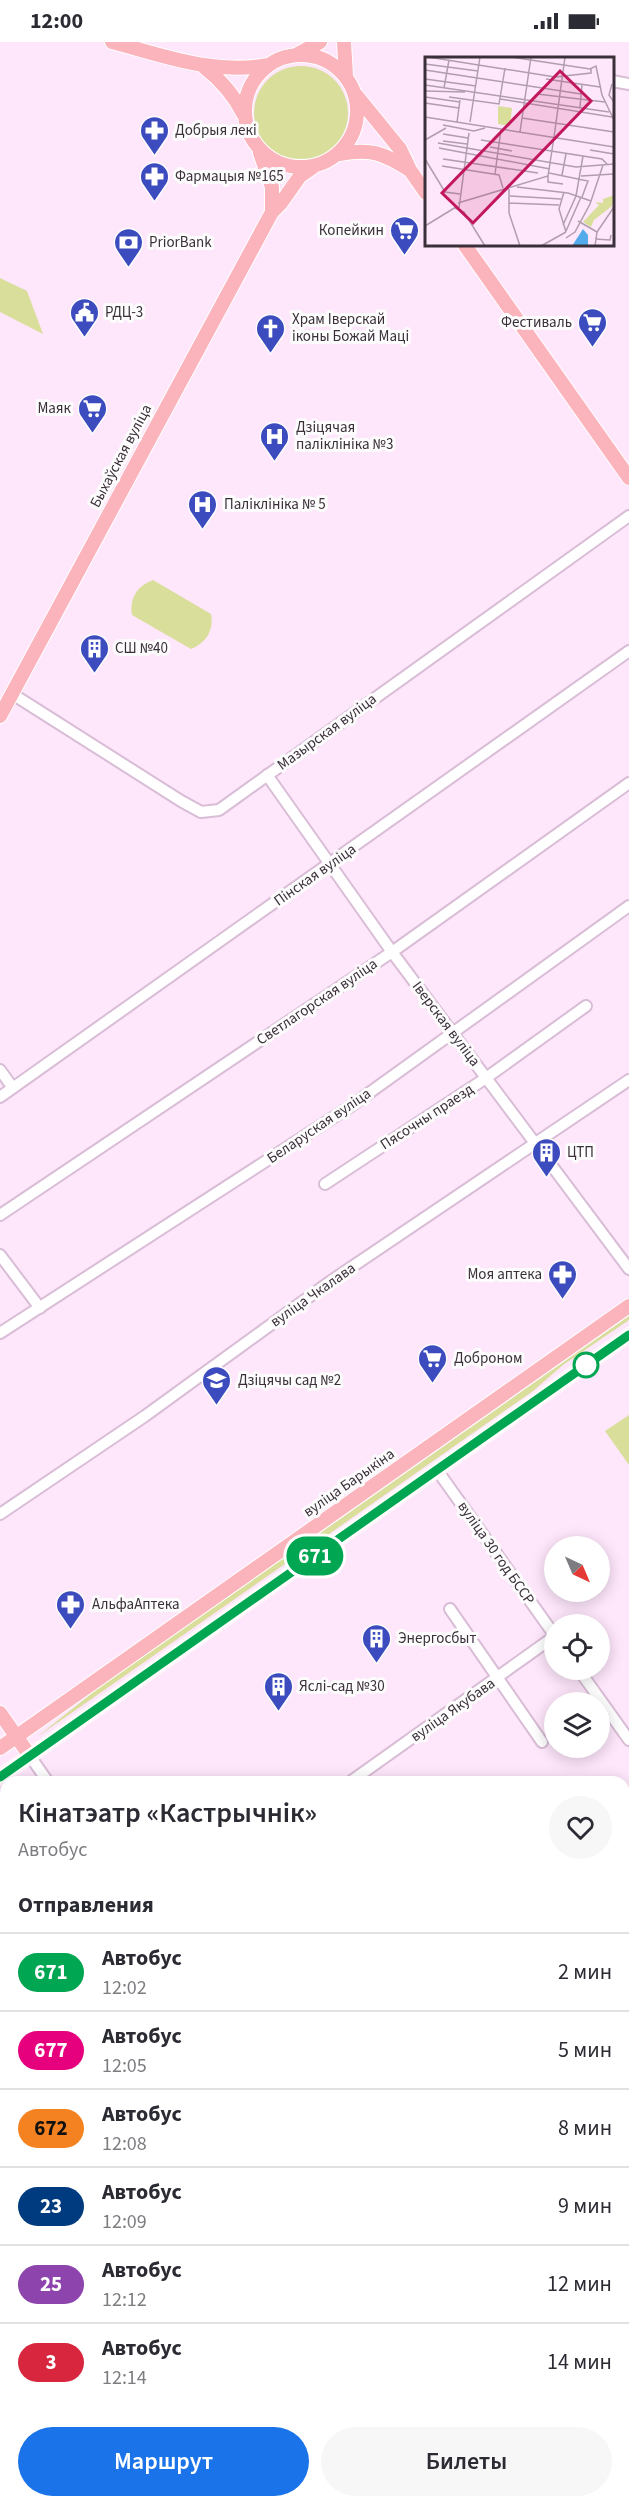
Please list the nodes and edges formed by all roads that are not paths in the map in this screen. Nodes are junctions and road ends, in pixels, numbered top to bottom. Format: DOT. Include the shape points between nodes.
graph roads {
  1 [pos="112,42"];
  2 [pos="320,42"];
  3 [pos="344,42"];
  4 [pos="297,55"];
  5 [pos="269,65"];
  6 [pos="204,67"];
  7 [pos="346,76"];
  8 [pos="614,81"];
  9 [pos="629,84"];
  10 [pos="356,95"];
  11 [pos="245,119"];
  12 [pos="258,148"];
  13 [pos="339,154"];
  14 [pos="313,167"];
  15 [pos="410,171"];
  16 [pos="425,191"];
  17 [pos="272,212"];
  18 [pos="465,246"];
  19 [pos="629,478"];
  20 [pos="629,516"];
  21 [pos="629,651"];
  22 [pos="14,695"];
  23 [pos="0,716"];
  24 [pos="267,775"];
  25 [pos="629,783"];
  26 [pos="329,865"];
  27 [pos="629,906"];
  28 [pos="392,952"];
  29 [pos="586,1006"];
  30 [pos="453,1032"];
  31 [pos="0,1070"];
  32 [pos="486,1078"];
  33 [pos="629,1080"];
  34 [pos="13,1088"];
  35 [pos="0,1097"];
  36 [pos="535,1145"];
  37 [pos="325,1185"];
  38 [pos="0,1215"];
  39 [pos="0,1255"];
  40 [pos="629,1269"];
  41 [pos="629,1306"];
  42 [pos="40,1308"];
  43 [pos="0,1334"];
  44 [pos="629,1335"];
  45 [pos="437,1470"];
  46 [pos="0,1514"];
  47 [pos="450,1609"];
  48 [pos="544,1621"];
  49 [pos="544,1644"];
  50 [pos="498,1677"];
  51 [pos="586,1680"];
  52 [pos="0,1713"];
  53 [pos="16,1736"];
  54 [pos="629,1740"];
  55 [pos="542,1742"];
  56 [pos="0,1748"];
  57 [pos="30,1756"];
  58 [pos="1,1776"];
  59 [pos="44,1776"];
  60 [pos="358,1776"];
  1 -- 6 [label="main road"];
  2 -- 4 [label="main road"];
  3 -- 7 [label="main road"];
  4 -- 5 [label="main road"];
  4 -- 7 [label="main road" via="316,57"];
  5 -- 6 [label="main road" via="246,69"];
  5 -- 11 [label="main road" via="246,98"];
  6 -- 11 [label="main road" via="237,100"];
  7 -- 10 [label="main road"];
  8 -- 9 [label="street"];
  10 -- 13 [label="main road" via="358,116 352,137"];
  10 -- 15 [label="main road" via="400,149"];
  11 -- 12 [label="main road"];
  12 -- 14 [label="main road" via="274,161 293,167"];
  12 -- 17 [label="main road" via="270,175"];
  13 -- 14 [label="main road"];
  13 -- 15 [label="main road" via="378,152"];
  14 -- 17 [label="main road, Быхаўская вуліца" via="300,176"];
  15 -- 16 [label="main road"];
  17 -- 22 [label="main road, Быхаўская вуліца"];
  18 -- 19 [label="main road"];
  20 -- 24 [label="street, Мазырская вуліца"];
  21 -- 26 [label="street, Пінская вуліца"];
  22 -- 23 [label="main road, Быхаўская вуліца"];
  22 -- 24 [label="street, Мазырская вуліца" via="201,812 219,810"];
  24 -- 26 [label="street, Іверская вуліца"];
  25 -- 28 [label="street, Светлагорская вуліца"];
  26 -- 28 [label="street, Іверская вуліца"];
  26 -- 34 [label="street, Пінская вуліца"];
  27 -- 30 [label="street, Беларуская вуліца"];
  28 -- 30 [label="street, Іверская вуліца"];
  28 -- 38 [label="street, Светлагорская вуліца"];
  29 -- 32 [label="street, Пясочны праезд"];
  30 -- 32 [label="street, Іверская вуліца"];
  30 -- 42 [label="street, Беларуская вуліца" via="351,1106"];
  31 -- 34 [label="street"];
  32 -- 36 [label="street, Іверская вуліца"];
  32 -- 37 [label="street, Пясочны праезд"];
  33 -- 36 [label="street, вуліца Чкалава"];
  34 -- 35 [label="street, Пінская вуліца"];
  36 -- 40 [label="street, Іверская вуліца"];
  36 -- 46 [label="street, вуліца Чкалава" via="323,1287 145,1416"];
  39 -- 42 [label="street"];
  41 -- 53 [label="main road, вуліца Барыкіна"];
  42 -- 43 [label="street, Беларуская вуліца"];
  44 -- 45 [label="main road"];
  45 -- 48 [label="street, вуліца 30 год БССР"];
  45 -- 57 [label="main road"];
  47 -- 50 [label="street"];
  49 -- 50 [label="street, вуліца Якубава"];
  50 -- 55 [label="street"];
  50 -- 60 [label="street, вуліца Якубава"];
  51 -- 54 [label="street"];
  52 -- 53 [label="main road"];
  53 -- 56 [label="main road, вуліца Барыкіна"];
  53 -- 57 [label="main road"];
  57 -- 58 [label="main road"];
  57 -- 59 [label="street"];
}
